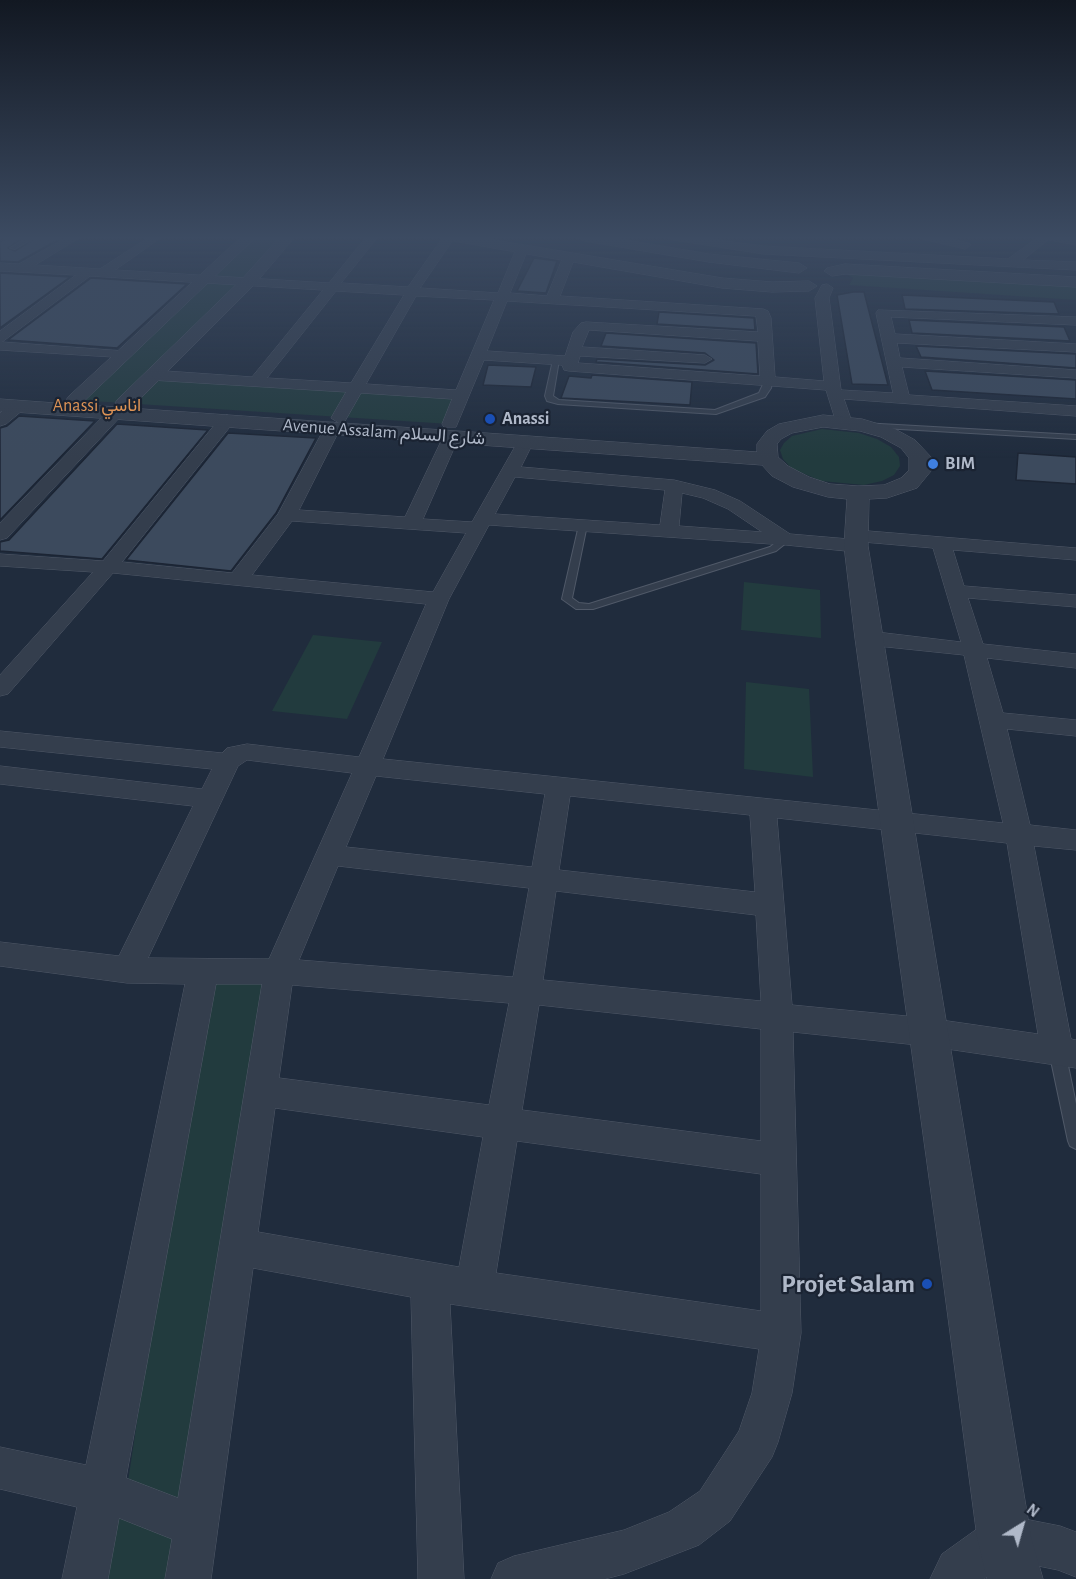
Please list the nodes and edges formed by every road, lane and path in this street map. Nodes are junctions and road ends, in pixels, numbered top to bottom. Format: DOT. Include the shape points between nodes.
graph roads {
  1 [pos="36,311"];
  2 [pos="170,311"];
  3 [pos="219,311"];
  4 [pos="312,311"];
  5 [pos="402,311"];
  6 [pos="497,311"];
  7 [pos="642,311"];
  8 [pos="727,311"];
  9 [pos="821,311"];
  10 [pos="1072,321"];
  11 [pos="639,329"];
  12 [pos="706,333"];
  13 [pos="1076,336"];
  14 [pos="766,337"];
  15 [pos="0,338"];
  16 [pos="888,338"];
  17 [pos="0,346"];
  18 [pos="1076,348"];
  19 [pos="124,355"];
  20 [pos="479,355"];
  21 [pos="567,357"];
  22 [pos="705,359"];
  23 [pos="893,362"];
  24 [pos="1076,374"];
  25 [pos="702,378"];
  26 [pos="256,382"];
  27 [pos="768,382"];
  28 [pos="358,389"];
  29 [pos="833,390"];
  30 [pos="83,393"];
  31 [pos="0,395"];
  32 [pos="132,395"];
  33 [pos="462,395"];
  34 [pos="902,398"];
  35 [pos="9,406"];
  36 [pos="1076,411"];
  37 [pos="226,420"];
  38 [pos="0,422"];
  39 [pos="336,422"];
  40 [pos="853,423"];
  41 [pos="450,430"];
  42 [pos="1076,437"];
  43 [pos="525,443"];
  44 [pos="768,451"];
  45 [pos="510,471"];
  46 [pos="674,485"];
  47 [pos="858,493"];
  48 [pos="287,514"];
  49 [pos="412,522"];
  50 [pos="481,524"];
  51 [pos="583,525"];
  52 [pos="669,531"];
  53 [pos="0,534"];
  54 [pos="786,539"];
  55 [pos="856,541"];
  56 [pos="940,543"];
  57 [pos="1076,554"];
  58 [pos="0,560"];
  59 [pos="108,567"];
  60 [pos="238,579"];
  61 [pos="956,591"];
  62 [pos="439,599"];
  63 [pos="1076,601"];
  64 [pos="868,638"];
  65 [pos="974,650"];
  66 [pos="1076,661"];
  67 [pos="0,689"];
  68 [pos="993,720"];
  69 [pos="1076,728"];
  70 [pos="0,739"];
  71 [pos="228,762"];
  72 [pos="366,766"];
  73 [pos="0,775"];
  74 [pos="559,786"];
  75 [pos="208,799"];
  76 [pos="763,807"];
  77 [pos="897,821"];
  78 [pos="1019,834"];
  79 [pos="1076,840"];
  80 [pos="329,855"];
  81 [pos="544,878"];
  82 [pos="770,905"];
  83 [pos="3,960"];
  84 [pos="127,970"];
  85 [pos="279,971"];
  86 [pos="203,972"];
  87 [pos="526,991"];
  88 [pos="777,1017"];
  89 [pos="927,1032"];
  90 [pos="1067,1053"];
  91 [pos="261,1091"];
  92 [pos="504,1122"];
  93 [pos="1076,1141"];
  94 [pos="779,1160"];
  95 [pos="238,1247"];
  96 [pos="430,1281"];
  97 [pos="474,1289"];
  98 [pos="781,1333"];
  99 [pos="0,1468"];
  100 [pos="104,1491"];
  101 [pos="197,1527"];
  102 [pos="1004,1537"];
  103 [pos="1076,1555"];
  104 [pos="85,1579"];
  105 [pos="188,1579"];
  106 [pos="441,1579"];
  107 [pos="514,1579"];
  108 [pos="952,1579"];
  109 [pos="1015,1579"];
  1 -- 15 [label="street"];
  2 -- 19 [label="street"];
  3 -- 32 [label="street"];
  4 -- 26 [label="street"];
  5 -- 28 [label="street"];
  6 -- 20 [label="street"];
  7 -- 11 [label="street"];
  8 -- 14 [label="street" via="761,313"];
  9 -- 29 [label="street"];
  10 -- 13 [label="street"];
  10 -- 16 [label="street" via="884,313"];
  11 -- 12 [label="street"];
  11 -- 21 [label="street" via="586,326"];
  12 -- 14 [label="street"];
  12 -- 22 [label="street"];
  14 -- 27 [label="street"];
  16 -- 18 [label="street"];
  16 -- 23 [label="street"];
  17 -- 19 [label="street"];
  19 -- 30 [label="street"];
  20 -- 21 [label="street"];
  20 -- 33 [label="street"];
  21 -- 22 [label="street"];
  21 -- 25 [label="street" via="569,368 573,369"];
  21 -- 27 [label="lane" via="549,396 558,402 716,412 762,395"];
  22 -- 25 [label="street"];
  23 -- 24 [label="street"];
  23 -- 34 [label="street"];
  25 -- 27 [label="street"];
  26 -- 28 [label="street"];
  26 -- 32 [label="street"];
  27 -- 29 [label="street"];
  28 -- 33 [label="street"];
  28 -- 39 [label="street"];
  29 -- 34 [label="street"];
  29 -- 40 [label="street"];
  30 -- 31 [label="street, Avenue Assalam شارع السلام"];
  30 -- 32 [label="street, Avenue Assalam شارع السلام"];
  32 -- 35 [label="street, Avenue Assalam شارع السلام"];
  32 -- 37 [label="street, Avenue Assalam شارع السلام"];
  32 -- 39 [label="street, Avenue Assalam شارع السلام"];
  32 -- 53 [label="street"];
  33 -- 41 [label="street"];
  34 -- 36 [label="street"];
  35 -- 38 [label="street"];
  37 -- 39 [label="street, Avenue Assalam شارع السلام"];
  37 -- 59 [label="street"];
  39 -- 41 [label="street, Avenue Assalam شارع السلام"];
  39 -- 48 [label="street"];
  40 -- 42 [label="lane"];
  40 -- 44 [label="street" via="804,423 786,428 774,435"];
  40 -- 47 [label="street" via="888,433 908,444 920,457 920,471 909,483 887,491"];
  41 -- 43 [label="street, Avenue Assalam شارع السلام"];
  41 -- 44 [label="street, Avenue Assalam شارع السلام"];
  41 -- 49 [label="street"];
  43 -- 44 [label="street, Avenue Assalam شارع السلام"];
  43 -- 45 [label="street"];
  44 -- 47 [label="street" via="780,471 801,482"];
  45 -- 46 [label="street"];
  45 -- 50 [label="street"];
  46 -- 52 [label="street"];
  46 -- 54 [label="street" via="734,505"];
  47 -- 55 [label="street"];
  48 -- 49 [label="street"];
  48 -- 60 [label="street"];
  49 -- 50 [label="street"];
  50 -- 51 [label="street"];
  50 -- 62 [label="street"];
  51 -- 52 [label="street"];
  51 -- 54 [label="lane" via="567,599 583,607 773,549"];
  52 -- 54 [label="street"];
  54 -- 55 [label="street"];
  55 -- 56 [label="street"];
  55 -- 64 [label="street"];
  56 -- 57 [label="street"];
  56 -- 61 [label="street"];
  58 -- 59 [label="street"];
  59 -- 60 [label="street"];
  59 -- 67 [label="street"];
  60 -- 62 [label="street"];
  61 -- 63 [label="street"];
  61 -- 65 [label="street"];
  62 -- 72 [label="street"];
  64 -- 65 [label="street"];
  64 -- 77 [label="street"];
  65 -- 66 [label="street"];
  65 -- 68 [label="street"];
  68 -- 69 [label="street"];
  68 -- 78 [label="street"];
  70 -- 71 [label="street"];
  71 -- 72 [label="street" via="236,754 247,752"];
  71 -- 75 [label="street"];
  72 -- 74 [label="street"];
  72 -- 80 [label="street"];
  73 -- 75 [label="street"];
  74 -- 76 [label="street"];
  74 -- 81 [label="street"];
  75 -- 84 [label="street"];
  76 -- 77 [label="street"];
  76 -- 82 [label="street"];
  77 -- 78 [label="street"];
  77 -- 89 [label="street"];
  78 -- 79 [label="street"];
  78 -- 90 [label="street"];
  80 -- 81 [label="street"];
  80 -- 85 [label="street"];
  81 -- 82 [label="street"];
  81 -- 87 [label="street"];
  82 -- 88 [label="street"];
  83 -- 84 [label="street"];
  84 -- 86 [label="street"];
  85 -- 86 [label="street"];
  85 -- 87 [label="street"];
  85 -- 91 [label="street"];
  86 -- 100 [label="street"];
  87 -- 88 [label="street"];
  87 -- 92 [label="street"];
  88 -- 89 [label="street"];
  88 -- 94 [label="street"];
  89 -- 90 [label="street"];
  89 -- 102 [label="street"];
  90 -- 93 [label="lane"];
  91 -- 92 [label="street"];
  91 -- 95 [label="street"];
  92 -- 94 [label="street"];
  92 -- 97 [label="street"];
  94 -- 98 [label="street"];
  95 -- 96 [label="street"];
  95 -- 101 [label="street"];
  96 -- 97 [label="street"];
  96 -- 106 [label="street"];
  97 -- 98 [label="street"];
  98 -- 107 [label="street" via="772,1393 757,1442 715,1506 683,1529 624,1552"];
  99 -- 100 [label="street"];
  100 -- 101 [label="street"];
  100 -- 104 [label="street"];
  101 -- 105 [label="street"];
  102 -- 103 [label="street"];
  102 -- 108 [label="street" via="958,1570"];
  102 -- 109 [label="street"];
}
